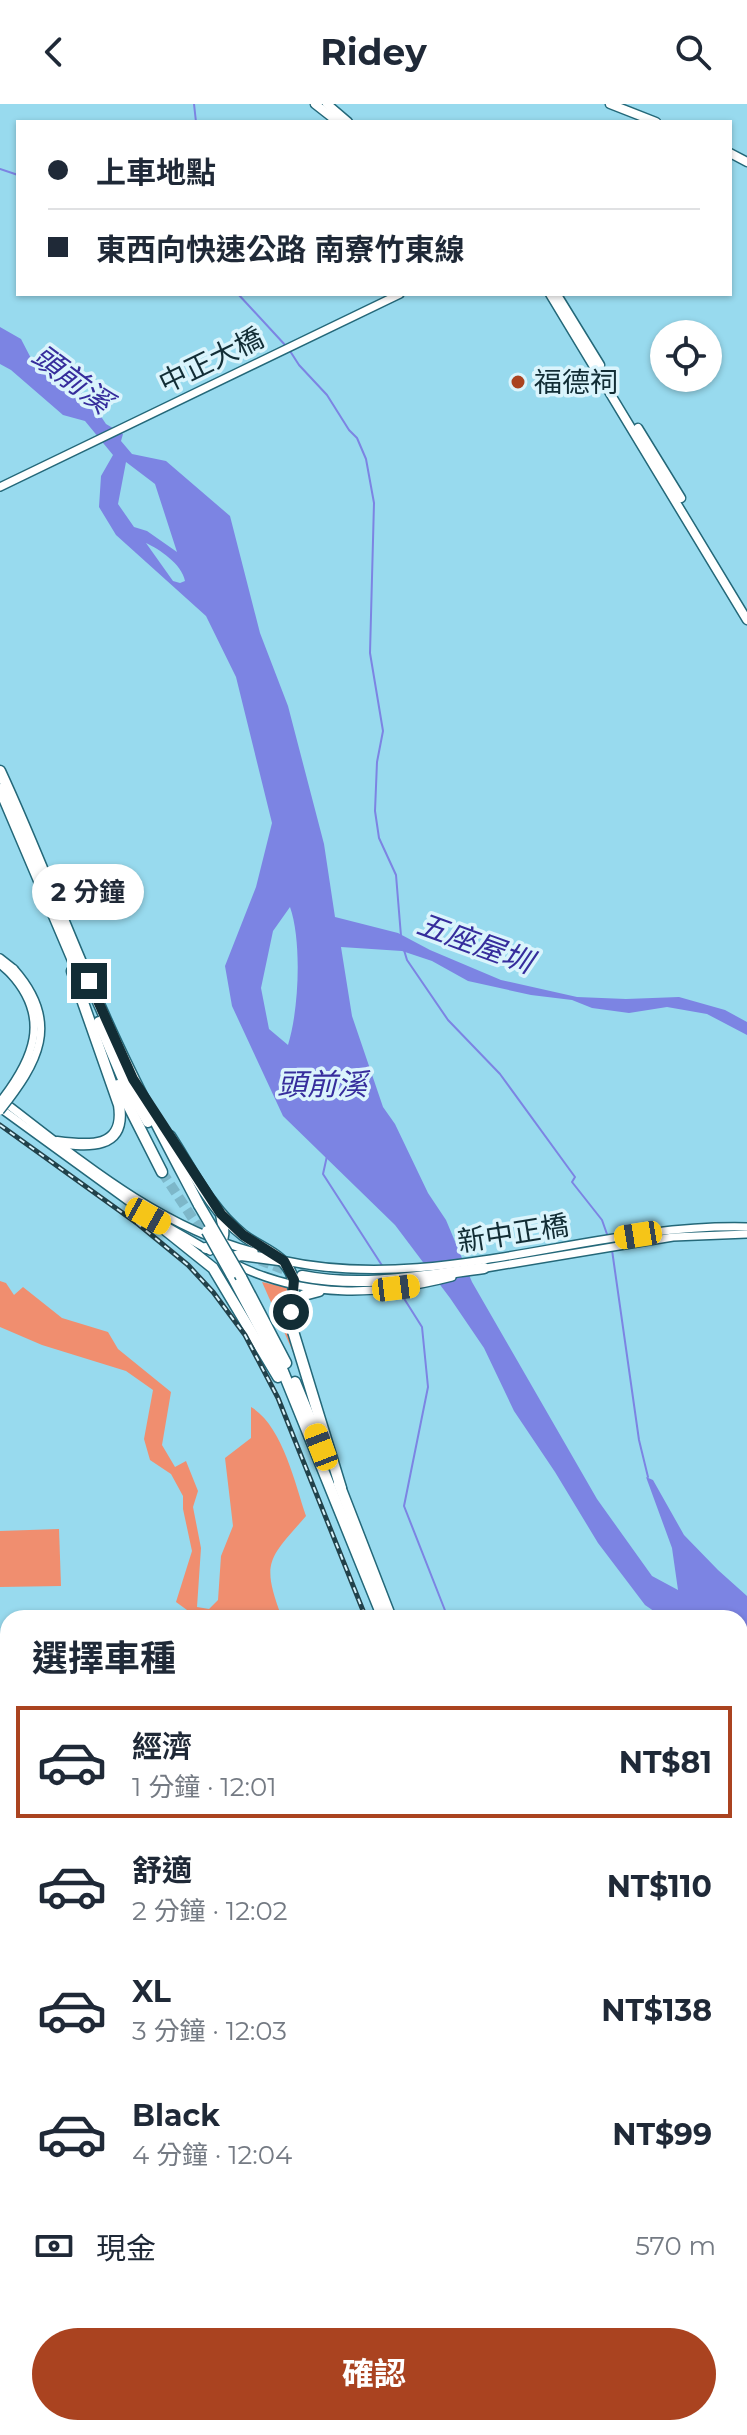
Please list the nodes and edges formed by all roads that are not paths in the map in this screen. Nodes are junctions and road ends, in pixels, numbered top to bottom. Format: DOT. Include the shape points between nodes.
graph roads {
  1 [pos="315,104"];
  2 [pos="327,104"];
  3 [pos="610,104"];
  4 [pos="335,120"];
  5 [pos="346,120"];
  6 [pos="651,120"];
  7 [pos="396,296"];
  8 [pos="551,296"];
  9 [pos="558,296"];
  10 [pos="0,487"];
  11 [pos="680,502"];
  12 [pos="747,611"];
  13 [pos="747,620"];
  14 [pos="0,771"];
  15 [pos="0,789"];
  16 [pos="60,930"];
  17 [pos="0,961"];
  18 [pos="12,971"];
  19 [pos="98,1047"];
  20 [pos="133,1079"];
  21 [pos="0,1100"];
  22 [pos="0,1110"];
  23 [pos="57,1142"];
  24 [pos="162,1172"];
  25 [pos="196,1205"];
  26 [pos="221,1214"];
  27 [pos="148,1216"];
  28 [pos="747,1227"];
  29 [pos="747,1234"];
  30 [pos="221,1244"];
  31 [pos="206,1248"];
  32 [pos="224,1258"];
  33 [pos="284,1261"];
  34 [pos="484,1268"];
  35 [pos="236,1276"];
  36 [pos="298,1280"];
  37 [pos="224,1286"];
  38 [pos="319,1291"];
  39 [pos="291,1312"];
  40 [pos="304,1425"];
  41 [pos="341,1488"];
  42 [pos="380,1610"];
  43 [pos="388,1610"];
  1 -- 4 [label="main road"];
  2 -- 5 [label="main road"];
  3 -- 6 [label="main road"];
  7 -- 10 [label="street, 中正大橋"];
  8 -- 11 [label="main road"];
  9 -- 11 [label="main road"];
  11 -- 12 [label="main road"];
  11 -- 13 [label="main road"];
  14 -- 20 [label="highway"];
  15 -- 16 [label="highway"];
  16 -- 19 [label="highway"];
  16 -- 25 [label="highway" via="123,1079"];
  17 -- 18 [label="street"];
  18 -- 21 [label="street, bridge" via="30,1002 34,1041 26,1066"];
  18 -- 22 [label="street, bridge" via="35,1001 39,1042 32,1068"];
  19 -- 23 [label="highway" via="119,1105 118,1127 99,1144"];
  19 -- 24 [label="highway"];
  20 -- 25 [label="highway"];
  20 -- 26 [label="highway"];
  21 -- 23 [label="street, 新中正橋"];
  22 -- 27 [label="street, 新中正橋"];
  23 -- 30 [label="street, 新中正橋" via="148,1205"];
  25 -- 35 [label="highway, bridge"];
  26 -- 30 [label="highway"];
  26 -- 33 [label="highway"];
  27 -- 31 [label="street, 新中正橋"];
  27 -- 37 [label="highway" via="213,1268"];
  28 -- 33 [label="street, 新中正橋" via="683,1229 410,1270 346,1270"];
  29 -- 34 [label="street, 新中正橋" via="673,1237"];
  30 -- 31 [label="highway"];
  30 -- 33 [label="street, 新中正橋"];
  31 -- 32 [label="street, 新中正橋"];
  32 -- 33 [label="highway"];
  32 -- 36 [label="street, 新中正橋"];
  32 -- 37 [label="highway"];
  33 -- 36 [label="highway"];
  34 -- 36 [label="highway" via="380,1282"];
  34 -- 38 [label="street, 新中正橋" via="401,1287"];
  35 -- 40 [label="highway"];
  35 -- 41 [label="highway" via="277,1343"];
  36 -- 38 [label="street, 新中正橋"];
  36 -- 39 [label="highway"];
  37 -- 40 [label="highway"];
  38 -- 39 [label="highway" via="304,1295"];
  39 -- 41 [label="highway"];
  40 -- 42 [label="highway"];
  41 -- 43 [label="highway"];
}
